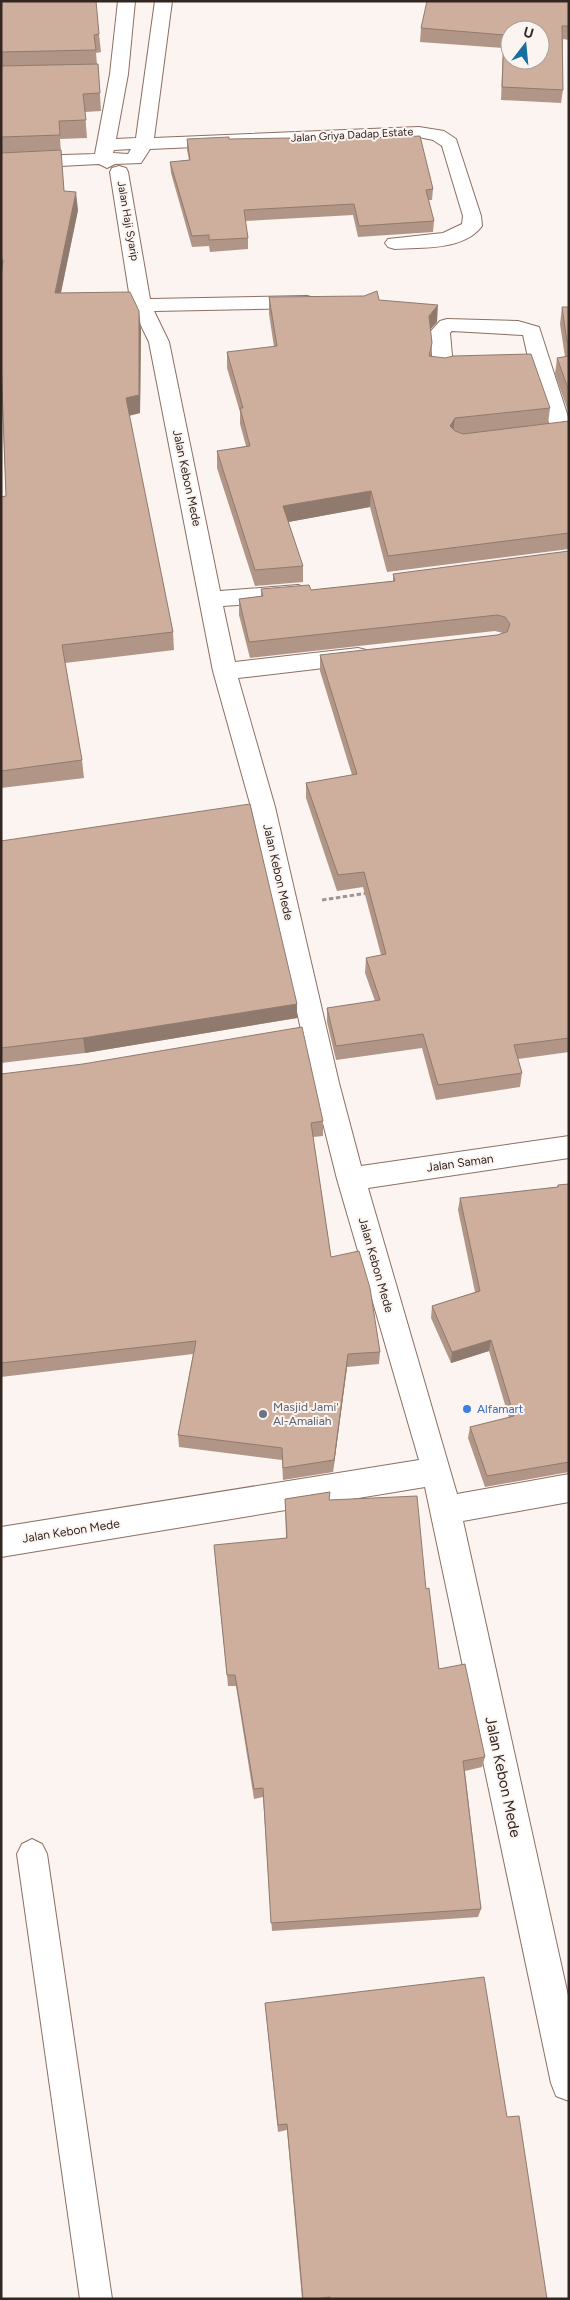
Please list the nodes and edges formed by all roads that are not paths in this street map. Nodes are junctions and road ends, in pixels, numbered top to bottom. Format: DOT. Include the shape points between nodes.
graph roads {
  1 [pos="128,1"];
  2 [pos="164,1"];
  3 [pos="101,74"];
  4 [pos="119,74"];
  5 [pos="104,151"];
  6 [pos="140,151"];
  7 [pos="1,163"];
  8 [pos="119,172"];
  9 [pos="395,243"];
  10 [pos="136,270"];
  11 [pos="329,303"];
  12 [pos="142,304"];
  13 [pos="443,367"];
  14 [pos="516,436"];
  15 [pos="566,437"];
  16 [pos="322,590"];
  17 [pos="212,599"];
  18 [pos="379,654"];
  19 [pos="225,671"];
  20 [pos="315,1028"];
  21 [pos="286,1032"];
  22 [pos="569,1147"];
  23 [pos="351,1179"];
  24 [pos="437,1471"];
  25 [pos="569,1488"];
  26 [pos="445,1510"];
  27 [pos="1,1542"];
  28 [pos="32,1854"];
  29 [pos="569,2083"];
  30 [pos="96,2299"];
  1 -- 4 [label="street"];
  2 -- 6 [label="street"];
  3 -- 4 [label="street"];
  4 -- 5 [label="street"];
  5 -- 6 [label="street, Jalan Griya Dadap Estate"];
  5 -- 7 [label="street, Jalan Griya Dadap Estate"];
  5 -- 8 [label="street"];
  6 -- 8 [label="street"];
  6 -- 9 [label="street, Jalan Griya Dadap Estate" via="419,132 438,135 450,143 472,216 472,226 450,238"];
  8 -- 10 [label="street, Jalan Haji Syarip"];
  10 -- 12 [label="street, Jalan Kebon Mede"];
  11 -- 12 [label="street"];
  12 -- 17 [label="street, Jalan Kebon Mede" via="160,342"];
  13 -- 15 [label="street" via="440,332 447,325 518,327 532,331 550,366"];
  14 -- 15 [label="street"];
  16 -- 17 [label="street"];
  17 -- 19 [label="street, Jalan Kebon Mede"];
  18 -- 19 [label="street"];
  19 -- 20 [label="street, Jalan Kebon Mede" via="254,808 286,905"];
  20 -- 21 [label="street"];
  20 -- 23 [label="street, Jalan Kebon Mede"];
  22 -- 23 [label="street, Jalan Saman"];
  23 -- 24 [label="street, Jalan Kebon Mede"];
  24 -- 26 [label="street, Jalan Kebon Mede"];
  24 -- 27 [label="street, Jalan Kebon Mede"];
  25 -- 26 [label="street"];
  26 -- 29 [label="street, Jalan Kebon Mede"];
  28 -- 30 [label="lane"];
}
